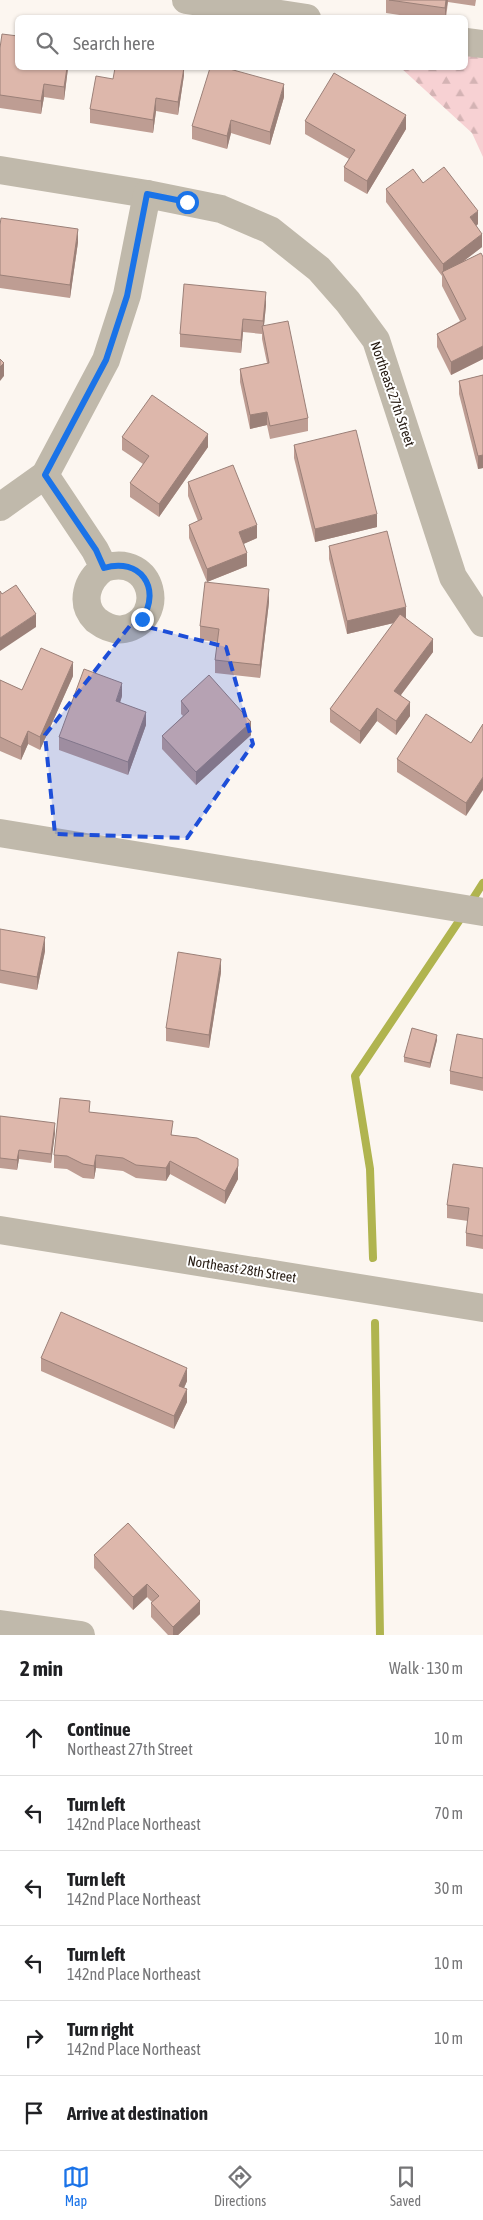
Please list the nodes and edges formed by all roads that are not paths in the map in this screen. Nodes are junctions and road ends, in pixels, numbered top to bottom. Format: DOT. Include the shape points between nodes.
graph roads {
  1 [pos="186,0"];
  2 [pos="319,0"];
  3 [pos="287,15"];
  4 [pos="316,15"];
  5 [pos="468,42"];
  6 [pos="483,44"];
  7 [pos="0,170"];
  8 [pos="147,194"];
  9 [pos="45,475"];
  10 [pos="0,507"];
  11 [pos="104,568"];
  12 [pos="483,624"];
  13 [pos="0,833"];
  14 [pos="483,912"];
  15 [pos="0,1230"];
  16 [pos="483,1308"];
  17 [pos="0,1624"];
  18 [pos="81,1635"];
  1 -- 3 [label="street"];
  2 -- 4 [label="street"];
  5 -- 6 [label="street"];
  7 -- 8 [label="street, Northeast 27th Street"];
  8 -- 9 [label="street" via="127,296 106,360"];
  8 -- 12 [label="street, Northeast 27th Street" via="221,209 270,230 319,269 348,302 376,340 453,576"];
  9 -- 10 [label="street"];
  9 -- 11 [label="street" via="96,550"];
  13 -- 14 [label="street"];
  15 -- 16 [label="street, Northeast 28th Street"];
  17 -- 18 [label="street"];
}
